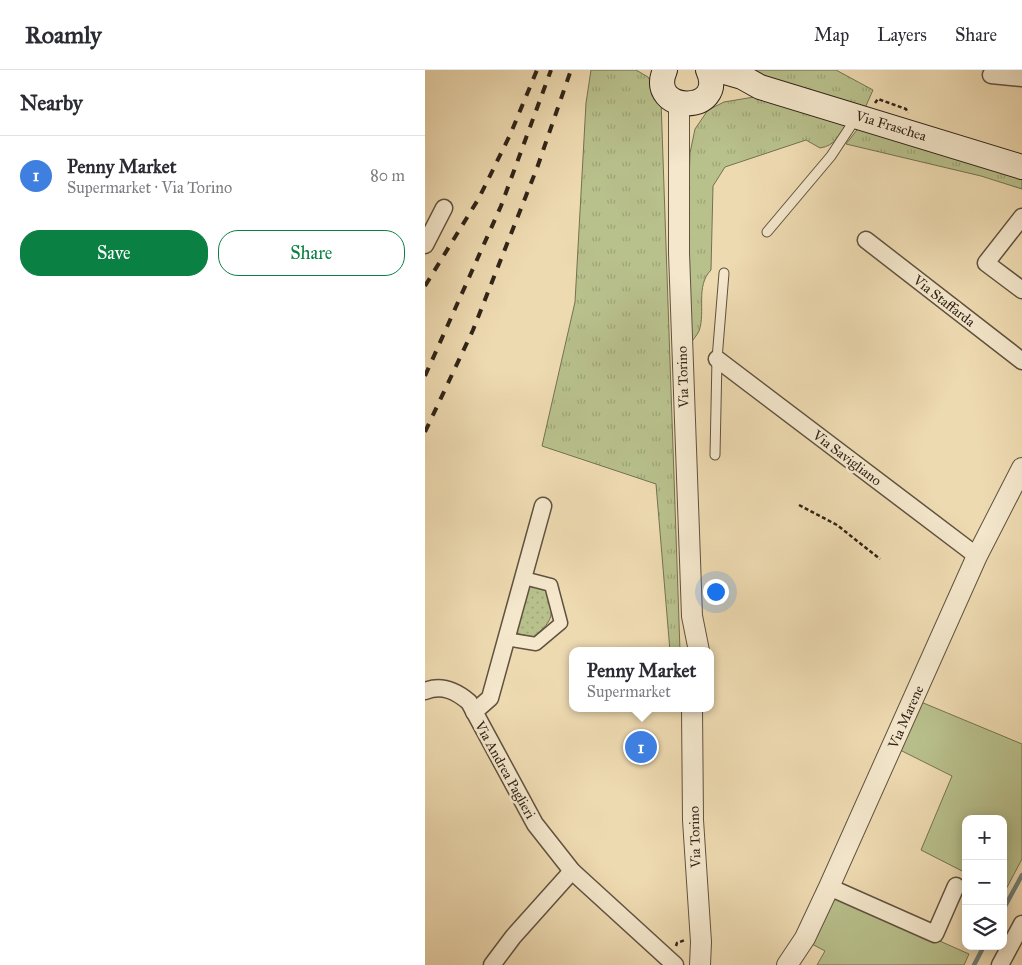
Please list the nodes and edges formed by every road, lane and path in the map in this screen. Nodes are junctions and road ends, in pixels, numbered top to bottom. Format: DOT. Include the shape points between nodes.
graph roads {
  1 [pos="718,70"];
  2 [pos="660,73"];
  3 [pos="991,75"];
  4 [pos="1022,78"];
  5 [pos="708,81"];
  6 [pos="760,86"];
  7 [pos="679,103"];
  8 [pos="858,116"];
  9 [pos="1022,167"];
  10 [pos="444,208"];
  11 [pos="1022,217"];
  12 [pos="767,232"];
  13 [pos="866,240"];
  14 [pos="425,245"];
  15 [pos="724,273"];
  16 [pos="1022,290"];
  17 [pos="717,359"];
  18 [pos="1022,362"];
  19 [pos="715,454"];
  20 [pos="1022,468"];
  21 [pos="799,505"];
  22 [pos="543,506"];
  23 [pos="977,556"];
  24 [pos="880,559"];
  25 [pos="524,578"];
  26 [pos="506,639"];
  27 [pos="698,647"];
  28 [pos="425,691"];
  29 [pos="474,712"];
  30 [pos="692,712"];
  31 [pos="572,871"];
  32 [pos="956,886"];
  33 [pos="829,887"];
  34 [pos="1022,924"];
  35 [pos="700,957"];
  36 [pos="673,963"];
  37 [pos="492,965"];
  38 [pos="787,965"];
  39 [pos="1000,965"];
  1 -- 6 [label="main road, Via Fraschea"];
  2 -- 7 [label="main road" via="667,94"];
  3 -- 4 [label="street"];
  5 -- 6 [label="main road, Via Fraschea"];
  5 -- 7 [label="main road" via="699,102"];
  6 -- 8 [label="main road, Via Fraschea"];
  7 -- 27 [label="street, Via Torino" via="679,253 692,616"];
  8 -- 9 [label="main road, Via Fraschea"];
  8 -- 12 [label="lane" via="831,156"];
  10 -- 14 [label="street"];
  11 -- 16 [label="street" via="986,263"];
  13 -- 18 [label="street, Via Staffarda"];
  15 -- 17 [label="lane"];
  17 -- 19 [label="lane"];
  17 -- 23 [label="street, Via Savigliano"];
  20 -- 23 [label="street, Via Marene"];
  21 -- 24 [label="path" via="837,525"];
  22 -- 25 [label="street, Via Andrea Paglieri"];
  23 -- 33 [label="street, Via Marene"];
  25 -- 26 [label="street, Via Andrea Paglieri"];
  25 -- 26 [label="street" via="551,585 561,624 536,644"];
  26 -- 29 [label="street, Via Andrea Paglieri" via="490,698"];
  28 -- 29 [label="street" via="444,688 457,692 469,702"];
  29 -- 31 [label="street, Via Andrea Paglieri" via="535,824"];
  30 -- 35 [label="street, Via Torino" via="693,820"];
  31 -- 36 [label="street, Via Andrea Paglieri"];
  31 -- 37 [label="street"];
  32 -- 33 [label="street" via="935,934"];
  33 -- 38 [label="street, Via Marene" via="805,938"];
  34 -- 39 [label="street"];
  35 -- 36 [label="street, Via Andrea Paglieri" via="692,956"];
}
